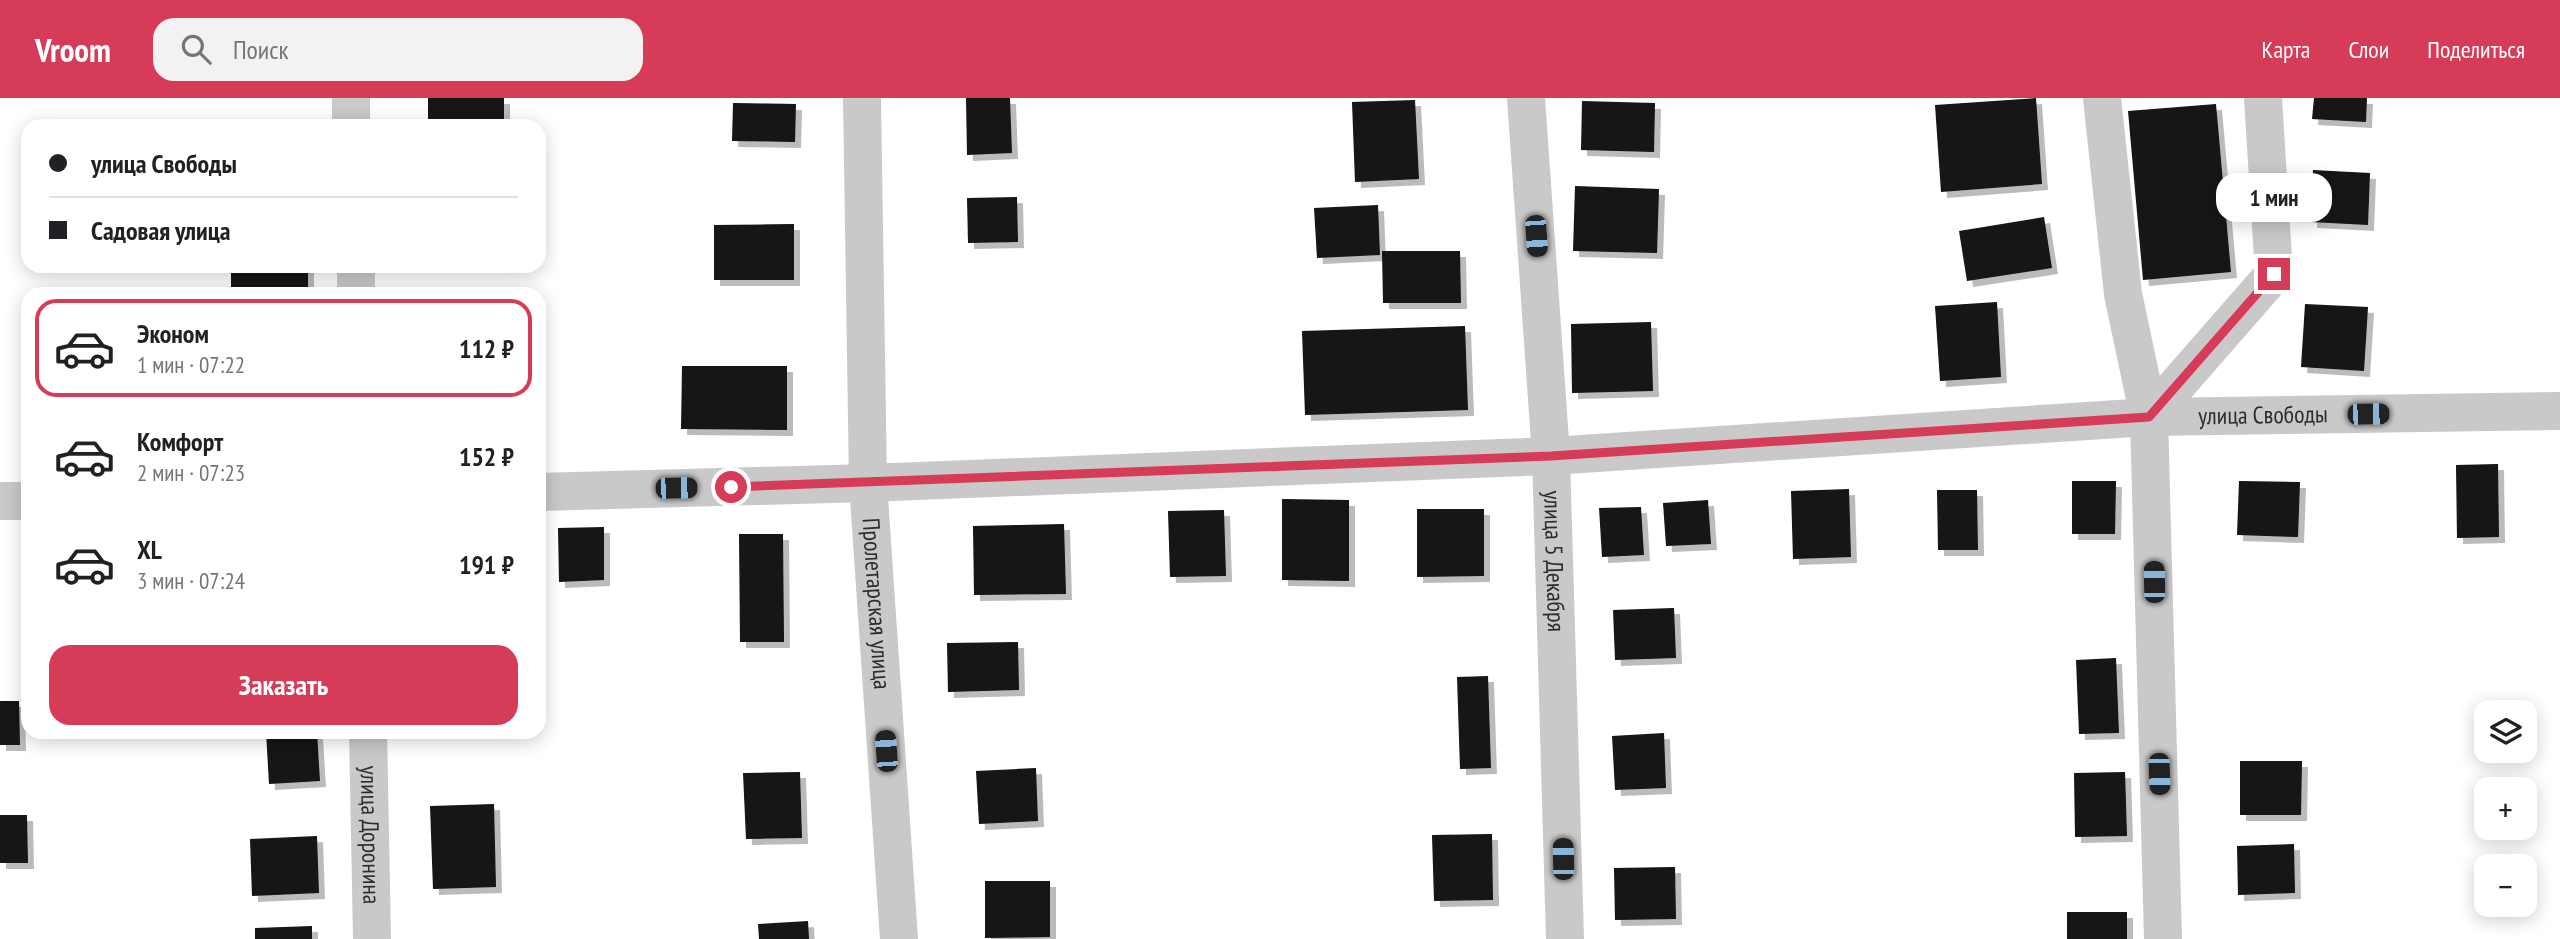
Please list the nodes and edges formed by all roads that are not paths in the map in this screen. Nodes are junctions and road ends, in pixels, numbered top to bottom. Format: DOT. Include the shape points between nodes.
graph roads {
  1 [pos="351,98"];
  2 [pos="862,98"];
  3 [pos="1526,98"];
  4 [pos="2102,98"];
  5 [pos="2263,98"];
  6 [pos="351,119"];
  7 [pos="2560,411"];
  8 [pos="2149,417"];
  9 [pos="1551,456"];
  10 [pos="868,483"];
  11 [pos="546,492"];
  12 [pos="0,501"];
  13 [pos="21,501"];
  14 [pos="368,739"];
  15 [pos="372,939"];
  16 [pos="899,939"];
  17 [pos="1565,939"];
  18 [pos="2163,939"];
  1 -- 6 [label="street"];
  2 -- 10 [label="street, Пролетарская улица"];
  3 -- 9 [label="street, улица 5 Декабря"];
  4 -- 8 [label="street" via="2123,294"];
  5 -- 8 [label="street" via="2274,274"];
  7 -- 8 [label="street, улица Свободы"];
  8 -- 9 [label="street, улица Свободы"];
  8 -- 18 [label="street"];
  9 -- 10 [label="street, улица Свободы"];
  9 -- 17 [label="street, улица 5 Декабря"];
  10 -- 11 [label="street, улица Свободы"];
  10 -- 16 [label="street, Пролетарская улица"];
  12 -- 13 [label="street"];
  14 -- 15 [label="street, улица Доронина"];
}
